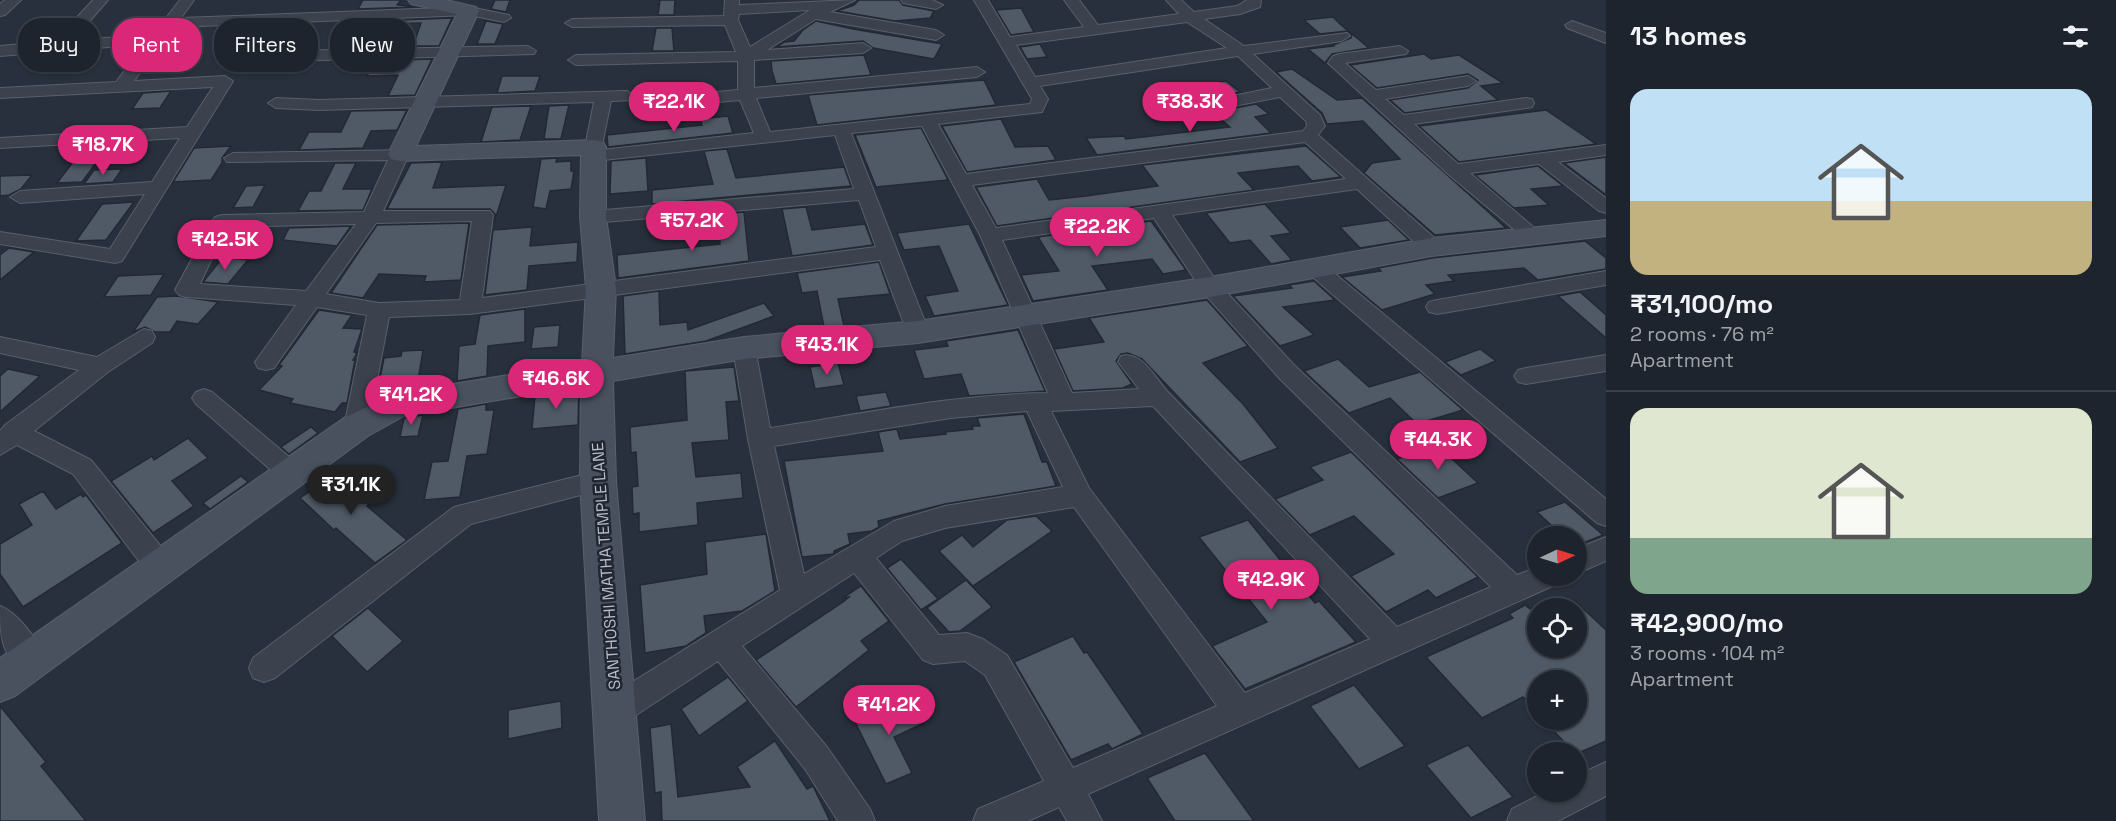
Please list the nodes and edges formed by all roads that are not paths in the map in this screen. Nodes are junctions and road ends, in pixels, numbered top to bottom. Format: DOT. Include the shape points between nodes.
graph roads {
  1 [pos="15,0"];
  2 [pos="101,0"];
  3 [pos="187,0"];
  4 [pos="418,0"];
  5 [pos="908,0"];
  6 [pos="981,0"];
  7 [pos="1071,0"];
  8 [pos="1173,0"];
  9 [pos="1254,0"];
  10 [pos="844,2"];
  11 [pos="472,5"];
  12 [pos="936,5"];
  13 [pos="731,10"];
  14 [pos="0,12"];
  15 [pos="813,14"];
  16 [pos="85,18"];
  17 [pos="172,18"];
  18 [pos="504,18"];
  19 [pos="1192,18"];
  20 [pos="202,21"];
  21 [pos="572,23"];
  22 [pos="1606,26"];
  23 [pos="1094,29"];
  24 [pos="936,35"];
  25 [pos="1342,36"];
  26 [pos="1606,38"];
  27 [pos="1005,42"];
  28 [pos="863,48"];
  29 [pos="18,49"];
  30 [pos="1240,50"];
  31 [pos="0,51"];
  32 [pos="528,51"];
  33 [pos="1400,51"];
  34 [pos="448,52"];
  35 [pos="318,55"];
  36 [pos="746,56"];
  37 [pos="576,60"];
  38 [pos="132,72"];
  39 [pos="977,72"];
  40 [pos="1467,81"];
  41 [pos="1032,82"];
  42 [pos="121,87"];
  43 [pos="1283,91"];
  44 [pos="0,93"];
  45 [pos="746,95"];
  46 [pos="604,96"];
  47 [pos="627,96"];
  48 [pos="1372,96"];
  49 [pos="426,100"];
  50 [pos="276,103"];
  51 [pos="652,103"];
  52 [pos="1526,103"];
  53 [pos="1219,104"];
  54 [pos="927,119"];
  55 [pos="1400,121"];
  56 [pos="841,129"];
  57 [pos="192,132"];
  58 [pos="1309,136"];
  59 [pos="764,137"];
  60 [pos="0,143"];
  61 [pos="1606,150"];
  62 [pos="594,152"];
  63 [pos="400,154"];
  64 [pos="234,158"];
  65 [pos="1542,158"];
  66 [pos="1454,170"];
  67 [pos="959,181"];
  68 [pos="1361,183"];
  69 [pos="158,187"];
  70 [pos="866,194"];
  71 [pos="21,197"];
  72 [pos="1606,207"];
  73 [pos="1159,211"];
  74 [pos="371,217"];
  75 [pos="593,217"];
  76 [pos="222,221"];
  77 [pos="1606,228"];
  78 [pos="990,235"];
  79 [pos="1535,237"];
  80 [pos="0,238"];
  81 [pos="1432,247"];
  82 [pos="889,252"];
  83 [pos="202,258"];
  84 [pos="1315,268"];
  85 [pos="1606,278"];
  86 [pos="1210,286"];
  87 [pos="601,288"];
  88 [pos="312,299"];
  89 [pos="470,307"];
  90 [pos="1437,307"];
  91 [pos="379,310"];
  92 [pos="1026,315"];
  93 [pos="918,332"];
  94 [pos="144,337"];
  95 [pos="0,345"];
  96 [pos="744,348"];
  97 [pos="266,362"];
  98 [pos="1130,362"];
  99 [pos="1606,363"];
  100 [pos="99,366"];
  101 [pos="597,373"];
  102 [pos="1526,376"];
  103 [pos="1159,396"];
  104 [pos="204,398"];
  105 [pos="1034,401"];
  106 [pos="1064,402"];
  107 [pos="356,427"];
  108 [pos="7,439"];
  109 [pos="760,439"];
  110 [pos="291,473"];
  111 [pos="598,481"];
  112 [pos="1080,495"];
  113 [pos="1606,516"];
  114 [pos="1606,549"];
  115 [pos="857,556"];
  116 [pos="1587,557"];
  117 [pos="161,568"];
  118 [pos="1527,584"];
  119 [pos="1513,590"];
  120 [pos="795,596"];
  121 [pos="0,619"];
  122 [pos="721,643"];
  123 [pos="1393,643"];
  124 [pos="31,659"];
  125 [pos="264,668"];
  126 [pos="0,682"];
  127 [pos="616,710"];
  128 [pos="1239,711"];
  129 [pos="1606,778"];
  130 [pos="1066,787"];
  131 [pos="622,821"];
  132 [pos="858,821"];
  133 [pos="990,821"];
  134 [pos="1085,821"];
  135 [pos="1524,821"];
  1 -- 14 [label="street"];
  2 -- 16 [label="street"];
  3 -- 17 [label="street"];
  4 -- 11 [label="street"];
  5 -- 12 [label="street"];
  6 -- 27 [label="street"];
  7 -- 23 [label="street"];
  8 -- 19 [label="street"];
  9 -- 19 [label="street" via="1255,4 1240,10"];
  10 -- 13 [label="street"];
  10 -- 15 [label="street"];
  11 -- 18 [label="street"];
  11 -- 20 [label="street"];
  11 -- 34 [label="street"];
  13 -- 21 [label="street"];
  13 -- 36 [label="street"];
  15 -- 24 [label="street"];
  15 -- 36 [label="street"];
  19 -- 23 [label="street"];
  19 -- 30 [label="street"];
  22 -- 26 [label="street" via="1572,25"];
  23 -- 27 [label="street"];
  25 -- 30 [label="street"];
  27 -- 41 [label="street"];
  28 -- 36 [label="street"];
  29 -- 31 [label="street"];
  30 -- 41 [label="street"];
  30 -- 43 [label="street"];
  32 -- 34 [label="street"];
  33 -- 48 [label="street" via="1336,61"];
  34 -- 35 [label="street"];
  34 -- 49 [label="street"];
  36 -- 37 [label="street"];
  36 -- 45 [label="street"];
  38 -- 42 [label="street"];
  39 -- 45 [label="street"];
  40 -- 48 [label="street"];
  41 -- 54 [label="street" via="1040,99 1036,108"];
  42 -- 44 [label="street"];
  42 -- 57 [label="street" via="225,81"];
  43 -- 53 [label="street"];
  43 -- 58 [label="street" via="1314,119 1316,126"];
  45 -- 51 [label="street"];
  45 -- 59 [label="street"];
  46 -- 47 [label="street"];
  46 -- 49 [label="street"];
  46 -- 62 [label="street, SANTHOSHI MATHA TEMPLE LANE"];
  48 -- 55 [label="street"];
  49 -- 50 [label="street"];
  49 -- 63 [label="street"];
  52 -- 55 [label="street"];
  54 -- 56 [label="street"];
  54 -- 67 [label="street"];
  55 -- 66 [label="street"];
  56 -- 59 [label="street"];
  56 -- 70 [label="street"];
  57 -- 60 [label="street"];
  57 -- 69 [label="street"];
  58 -- 67 [label="street"];
  58 -- 68 [label="street"];
  59 -- 62 [label="street"];
  61 -- 65 [label="street"];
  62 -- 63 [label="street"];
  62 -- 75 [label="street, SANTHOSHI MATHA TEMPLE LANE"];
  63 -- 64 [label="street"];
  63 -- 74 [label="street"];
  65 -- 66 [label="street"];
  65 -- 72 [label="street"];
  66 -- 79 [label="street"];
  67 -- 78 [label="street"];
  68 -- 73 [label="street"];
  68 -- 81 [label="street"];
  69 -- 71 [label="street"];
  69 -- 80 [label="street" via="115,256"];
  70 -- 75 [label="street"];
  70 -- 82 [label="street"];
  73 -- 78 [label="street"];
  73 -- 86 [label="street"];
  74 -- 76 [label="street"];
  74 -- 88 [label="street"];
  74 -- 89 [label="street" via="483,215"];
  75 -- 87 [label="street, SANTHOSHI MATHA TEMPLE LANE"];
  77 -- 79 [label="street"];
  78 -- 92 [label="street"];
  79 -- 81 [label="street"];
  81 -- 84 [label="street"];
  82 -- 87 [label="street"];
  82 -- 93 [label="street"];
  83 -- 88 [label="street" via="186,290"];
  84 -- 86 [label="street"];
  84 -- 113 [label="street"];
  85 -- 90 [label="street"];
  86 -- 92 [label="street"];
  86 -- 119 [label="street" via="1287,372"];
  87 -- 89 [label="street"];
  87 -- 101 [label="street, SANTHOSHI MATHA TEMPLE LANE"];
  88 -- 91 [label="street"];
  88 -- 97 [label="street"];
  89 -- 91 [label="street"];
  91 -- 107 [label="street"];
  92 -- 93 [label="street"];
  92 -- 106 [label="street"];
  93 -- 96 [label="street"];
  94 -- 100 [label="street"];
  95 -- 100 [label="street"];
  96 -- 101 [label="street"];
  96 -- 109 [label="street"];
  98 -- 103 [label="street"];
  99 -- 102 [label="street"];
  100 -- 108 [label="street"];
  101 -- 107 [label="street" via="397,405"];
  101 -- 111 [label="street, SANTHOSHI MATHA TEMPLE LANE"];
  103 -- 106 [label="street"];
  103 -- 123 [label="street"];
  104 -- 110 [label="street"];
  105 -- 106 [label="street"];
  105 -- 109 [label="street"];
  105 -- 112 [label="street"];
  107 -- 110 [label="street"];
  108 -- 117 [label="street" via="82,467"];
  109 -- 120 [label="street"];
  110 -- 117 [label="street"];
  111 -- 125 [label="street" via="463,515"];
  111 -- 127 [label="street, SANTHOSHI MATHA TEMPLE LANE"];
  112 -- 115 [label="street" via="945,517 894,532"];
  112 -- 128 [label="street"];
  114 -- 116 [label="street"];
  115 -- 120 [label="street"];
  115 -- 130 [label="street" via="933,650 964,644 996,665"];
  117 -- 124 [label="street"];
  118 -- 119 [label="street"];
  119 -- 123 [label="street"];
  120 -- 122 [label="street"];
  121 -- 124 [label="street"];
  122 -- 127 [label="street"];
  122 -- 132 [label="street" via="816,759"];
  123 -- 128 [label="street"];
  124 -- 126 [label="street"];
  127 -- 131 [label="street, SANTHOSHI MATHA TEMPLE LANE"];
  128 -- 130 [label="street"];
  129 -- 135 [label="street"];
  130 -- 133 [label="street"];
  130 -- 134 [label="street"];
}
